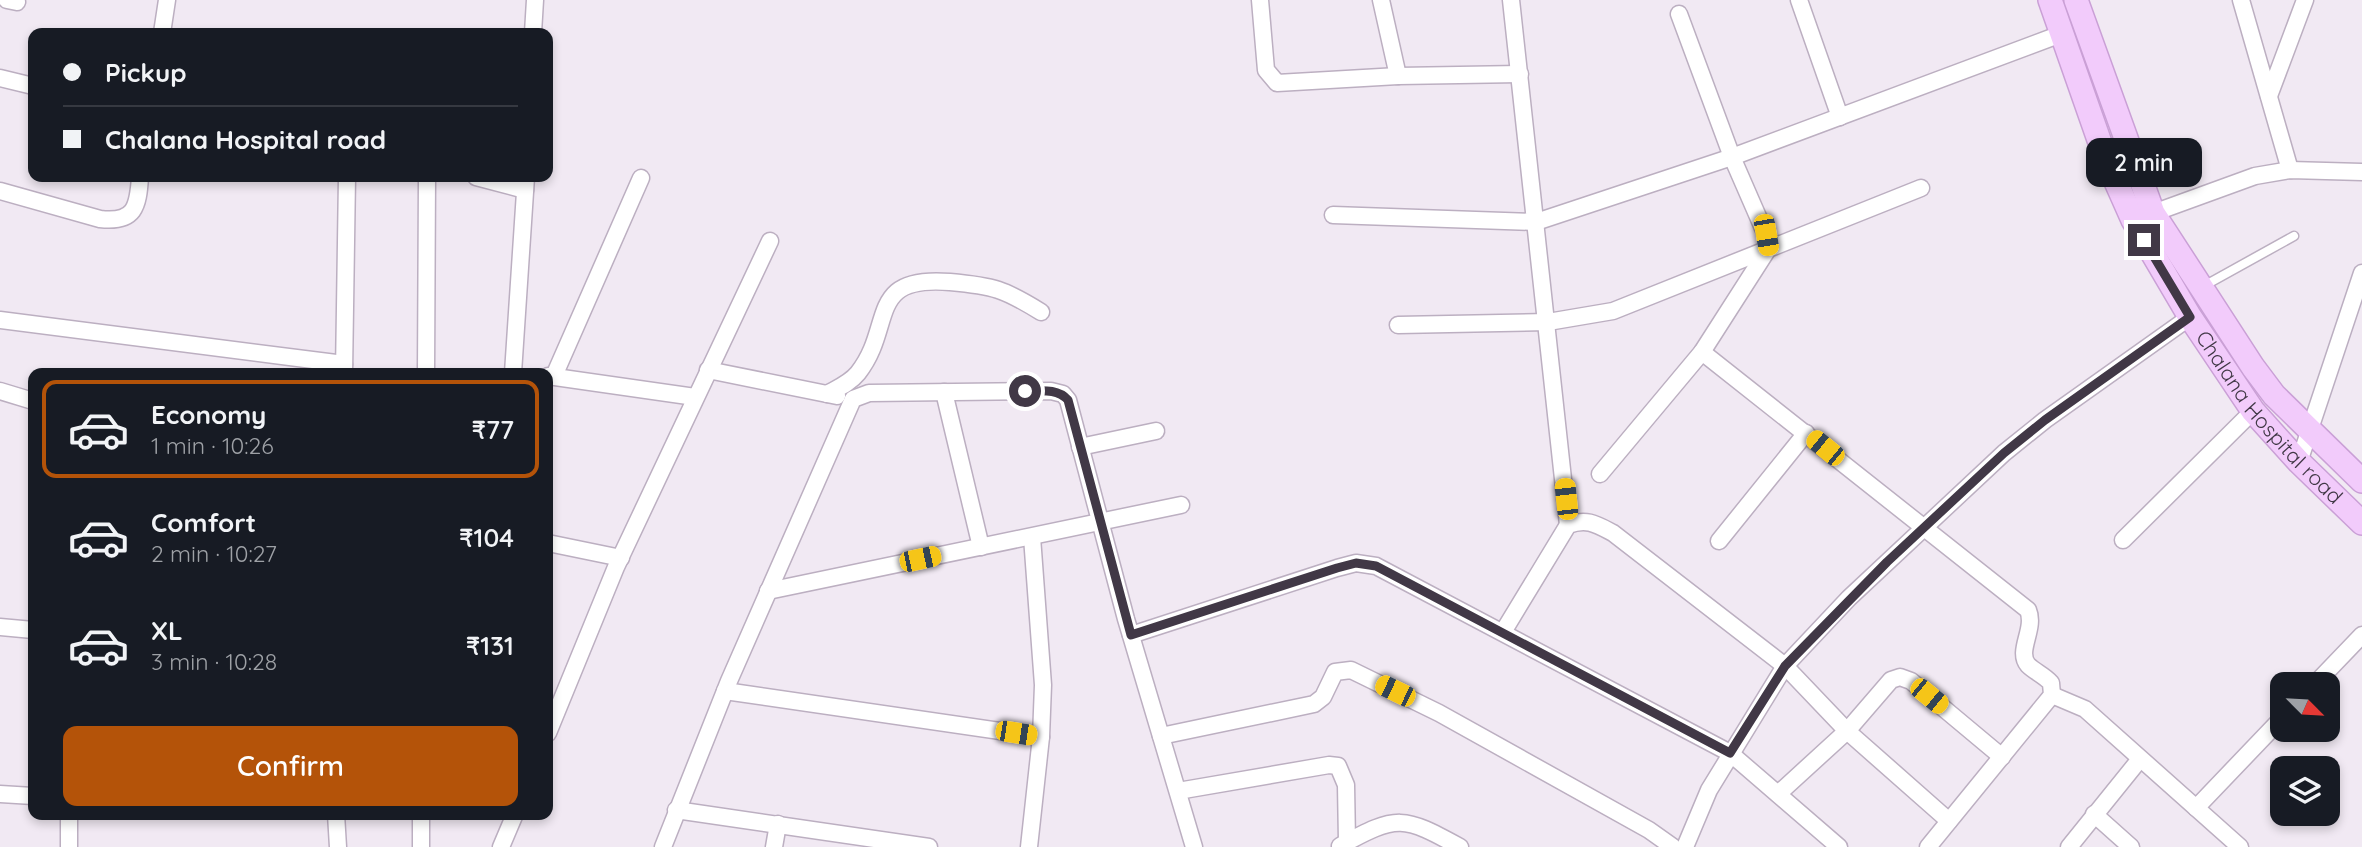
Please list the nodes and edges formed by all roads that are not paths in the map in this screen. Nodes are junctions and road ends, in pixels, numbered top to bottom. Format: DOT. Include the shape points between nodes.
graph roads {
  1 [pos="167,0"];
  2 [pos="535,0"];
  3 [pos="1260,0"];
  4 [pos="1381,0"];
  5 [pos="1511,0"];
  6 [pos="1800,0"];
  7 [pos="2050,0"];
  8 [pos="2076,0"];
  9 [pos="2241,0"];
  10 [pos="2305,0"];
  11 [pos="1679,14"];
  12 [pos="163,28"];
  13 [pos="533,28"];
  14 [pos="2061,34"];
  15 [pos="1520,74"];
  16 [pos="1398,76"];
  17 [pos="0,78"];
  18 [pos="28,85"];
  19 [pos="2269,96"];
  20 [pos="1840,117"];
  21 [pos="1732,157"];
  22 [pos="2290,170"];
  23 [pos="2362,172"];
  24 [pos="641,178"];
  25 [pos="140,182"];
  26 [pos="347,182"];
  27 [pos="427,182"];
  28 [pos="525,183"];
  29 [pos="1921,188"];
  30 [pos="0,191"];
  31 [pos="1333,215"];
  32 [pos="2143,217"];
  33 [pos="1536,222"];
  34 [pos="2294,236"];
  35 [pos="770,241"];
  36 [pos="1768,249"];
  37 [pos="2362,273"];
  38 [pos="2201,288"];
  39 [pos="1041,312"];
  40 [pos="2190,317"];
  41 [pos="0,320"];
  42 [pos="1548,321"];
  43 [pos="1398,325"];
  44 [pos="1702,352"];
  45 [pos="344,368"];
  46 [pos="426,368"];
  47 [pos="513,368"];
  48 [pos="708,370"];
  49 [pos="553,372"];
  50 [pos="553,376"];
  51 [pos="0,391"];
  52 [pos="944,392"];
  53 [pos="827,394"];
  54 [pos="695,397"];
  55 [pos="28,399"];
  56 [pos="853,399"];
  57 [pos="2253,411"];
  58 [pos="2309,427"];
  59 [pos="1156,431"];
  60 [pos="1805,433"];
  61 [pos="1080,447"];
  62 [pos="2299,462"];
  63 [pos="1600,474"];
  64 [pos="2362,481"];
  65 [pos="1181,505"];
  66 [pos="2362,523"];
  67 [pos="1100,524"];
  68 [pos="1568,525"];
  69 [pos="1924,527"];
  70 [pos="1032,537"];
  71 [pos="2123,540"];
  72 [pos="1719,541"];
  73 [pos="553,544"];
  74 [pos="981,547"];
  75 [pos="621,558"];
  76 [pos="768,591"];
  77 [pos="0,628"];
  78 [pos="28,630"];
  79 [pos="1503,632"];
  80 [pos="1131,635"];
  81 [pos="2362,635"];
  82 [pos="1785,666"];
  83 [pos="2327,672"];
  84 [pos="725,691"];
  85 [pos="2052,695"];
  86 [pos="553,721"];
  87 [pos="2270,731"];
  88 [pos="1847,732"];
  89 [pos="1161,736"];
  90 [pos="1041,737"];
  91 [pos="1730,753"];
  92 [pos="2002,757"];
  93 [pos="2140,759"];
  94 [pos="1178,791"];
  95 [pos="0,794"];
  96 [pos="1778,794"];
  97 [pos="28,796"];
  98 [pos="2196,808"];
  99 [pos="676,810"];
  100 [pos="2094,814"];
  101 [pos="69,820"];
  102 [pos="336,820"];
  103 [pos="421,820"];
  104 [pos="512,820"];
  105 [pos="1949,821"];
  106 [pos="778,824"];
  107 [pos="1342,844"];
  108 [pos="69,847"];
  109 [pos="338,847"];
  110 [pos="421,847"];
  111 [pos="501,847"];
  112 [pos="663,847"];
  113 [pos="774,847"];
  114 [pos="929,847"];
  115 [pos="1029,847"];
  116 [pos="1194,847"];
  117 [pos="1460,847"];
  118 [pos="1673,847"];
  119 [pos="1685,847"];
  120 [pos="1839,847"];
  121 [pos="1928,847"];
  122 [pos="2069,847"];
  123 [pos="2131,847"];
  124 [pos="2240,847"];
  1 -- 12 [label="street"];
  2 -- 13 [label="street"];
  3 -- 16 [label="street" via="1266,70 1277,83"];
  4 -- 16 [label="street"];
  5 -- 15 [label="street"];
  6 -- 20 [label="street"];
  7 -- 14 [label="street, Chalana Hospital road"];
  8 -- 32 [label="street, Chalana Hospital road"];
  9 -- 19 [label="street"];
  10 -- 19 [label="street"];
  11 -- 21 [label="street"];
  14 -- 20 [label="street"];
  14 -- 32 [label="street, Chalana Hospital road" via="2105,157"];
  15 -- 16 [label="street"];
  15 -- 33 [label="street"];
  17 -- 18 [label="street"];
  19 -- 22 [label="street"];
  20 -- 21 [label="street"];
  21 -- 33 [label="street"];
  21 -- 36 [label="street"];
  22 -- 23 [label="street"];
  22 -- 32 [label="street" via="2255,176"];
  24 -- 49 [label="street"];
  25 -- 30 [label="street" via="138,202 130,215 116,221"];
  26 -- 45 [label="street"];
  27 -- 46 [label="street"];
  28 -- 47 [label="street"];
  29 -- 36 [label="street"];
  31 -- 33 [label="street"];
  32 -- 38 [label="street, Chalana Hospital road"];
  32 -- 40 [label="street, Chalana Hospital road"];
  33 -- 42 [label="street"];
  34 -- 38 [label="lane"];
  35 -- 48 [label="street"];
  36 -- 42 [label="street" via="1613,311"];
  36 -- 44 [label="street"];
  37 -- 58 [label="street"];
  38 -- 58 [label="street, Chalana Hospital road" via="2274,395"];
  39 -- 53 [label="street" via="990,285 912,282 893,296 858,374"];
  40 -- 57 [label="street, Chalana Hospital road"];
  40 -- 69 [label="street" via="2045,420"];
  41 -- 45 [label="street"];
  42 -- 43 [label="street"];
  42 -- 68 [label="street"];
  44 -- 60 [label="street"];
  44 -- 63 [label="street"];
  48 -- 53 [label="street"];
  48 -- 54 [label="street"];
  50 -- 54 [label="street"];
  51 -- 55 [label="street"];
  52 -- 56 [label="street" via="869,393"];
  52 -- 61 [label="street" via="1063,394"];
  52 -- 74 [label="street"];
  53 -- 56 [label="street"];
  54 -- 75 [label="street"];
  56 -- 76 [label="street"];
  57 -- 62 [label="street, Chalana Hospital road"];
  57 -- 71 [label="street"];
  58 -- 62 [label="street"];
  58 -- 64 [label="street, Chalana Hospital road"];
  59 -- 61 [label="street"];
  60 -- 69 [label="street"];
  60 -- 72 [label="street"];
  61 -- 67 [label="street"];
  62 -- 66 [label="street, Chalana Hospital road"];
  65 -- 67 [label="street"];
  67 -- 70 [label="street"];
  67 -- 80 [label="street"];
  68 -- 79 [label="street"];
  68 -- 82 [label="street" via="1581,520 1613,533"];
  69 -- 82 [label="street"];
  69 -- 85 [label="street" via="2028,610 2032,620 2023,655 2028,665 2051,683"];
  70 -- 74 [label="street"];
  70 -- 90 [label="street" via="1043,656"];
  73 -- 75 [label="street"];
  74 -- 76 [label="street"];
  75 -- 86 [label="street"];
  76 -- 84 [label="street"];
  77 -- 78 [label="street"];
  79 -- 80 [label="street" via="1402,577 1356,563"];
  79 -- 91 [label="street"];
  80 -- 89 [label="street"];
  81 -- 83 [label="street"];
  82 -- 88 [label="street"];
  82 -- 91 [label="street"];
  84 -- 90 [label="street"];
  84 -- 99 [label="street"];
  85 -- 92 [label="street"];
  85 -- 93 [label="street" via="2085,709"];
  87 -- 98 [label="street"];
  88 -- 92 [label="street" via="1891,680 1900,677 1911,681"];
  88 -- 96 [label="street"];
  88 -- 105 [label="street"];
  89 -- 94 [label="street"];
  89 -- 118 [label="street" via="1314,704 1323,697 1335,672 1351,670 1439,713"];
  90 -- 115 [label="street"];
  91 -- 96 [label="street"];
  91 -- 119 [label="street"];
  92 -- 105 [label="street"];
  93 -- 98 [label="street"];
  93 -- 100 [label="street"];
  94 -- 107 [label="street" via="1338,766 1346,785"];
  94 -- 116 [label="street"];
  95 -- 97 [label="street"];
  96 -- 120 [label="street"];
  98 -- 124 [label="street"];
  99 -- 106 [label="street"];
  99 -- 112 [label="street"];
  100 -- 122 [label="street"];
  100 -- 123 [label="street"];
  101 -- 108 [label="street"];
  102 -- 109 [label="street"];
  103 -- 110 [label="street"];
  104 -- 111 [label="street"];
  105 -- 121 [label="street"];
  106 -- 113 [label="street"];
  106 -- 114 [label="street"];
  107 -- 117 [label="street" via="1371,828 1404,821"];
}
